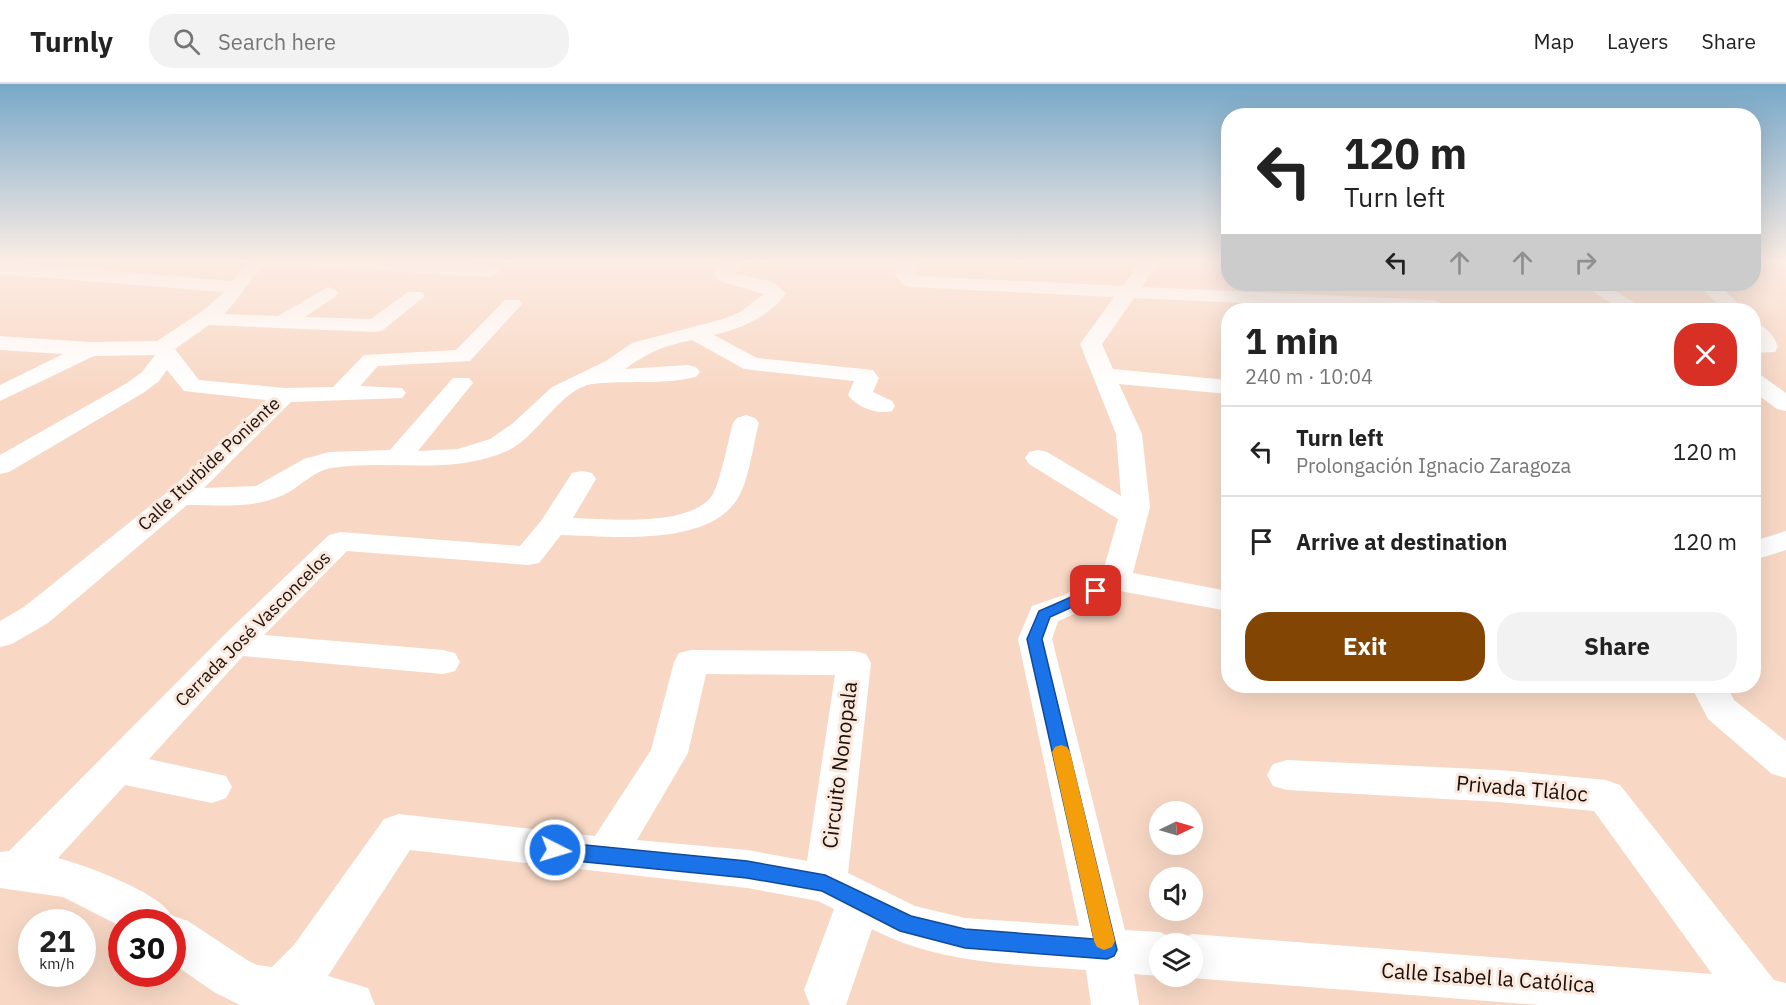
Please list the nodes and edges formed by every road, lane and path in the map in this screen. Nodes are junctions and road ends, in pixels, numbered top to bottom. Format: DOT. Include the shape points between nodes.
graph roads {
  1 [pos="221,303"];
  2 [pos="312,303"];
  3 [pos="406,303"];
  4 [pos="765,303"];
  5 [pos="1119,303"];
  6 [pos="512,304"];
  7 [pos="204,319"];
  8 [pos="286,320"];
  9 [pos="696,333"];
  10 [pos="1761,337"];
  11 [pos="1786,337"];
  12 [pos="0,343"];
  13 [pos="90,349"];
  14 [pos="164,352"];
  15 [pos="688,372"];
  16 [pos="1102,375"];
  17 [pos="584,378"];
  18 [pos="461,383"];
  19 [pos="1221,386"];
  20 [pos="1761,387"];
  21 [pos="394,393"];
  22 [pos="0,394"];
  23 [pos="340,394"];
  24 [pos="285,395"];
  25 [pos="1786,404"];
  26 [pos="883,406"];
  27 [pos="746,423"];
  28 [pos="1038,458"];
  29 [pos="397,459"];
  30 [pos="0,466"];
  31 [pos="582,479"];
  32 [pos="180,496"];
  33 [pos="1134,517"];
  34 [pos="552,526"];
  35 [pos="1786,540"];
  36 [pos="1761,549"];
  37 [pos="1116,579"];
  38 [pos="1221,600"];
  39 [pos="0,636"];
  40 [pos="235,644"];
  41 [pos="443,662"];
  42 [pos="1713,693"];
  43 [pos="1786,763"];
  44 [pos="116,768"];
  45 [pos="1287,775"];
  46 [pos="212,787"];
  47 [pos="606,855"];
  48 [pos="10,869"];
  49 [pos="842,892"];
  50 [pos="132,909"];
  51 [pos="186,945"];
  52 [pos="1107,950"];
  53 [pos="1149,953"];
  54 [pos="1203,957"];
  55 [pos="280,987"];
  56 [pos="828,990"];
  57 [pos="1772,1004"];
  58 [pos="351,1005"];
  59 [pos="1115,1005"];
  1 -- 7 [label="street"];
  2 -- 8 [label="street"];
  3 -- 8 [label="street" via="375,326"];
  4 -- 9 [label="street" via="742,319"];
  5 -- 16 [label="street" via="1090,344"];
  6 -- 23 [label="street" via="462,356 372,360"];
  7 -- 8 [label="street"];
  7 -- 14 [label="street"];
  9 -- 17 [label="street" via="643,346"];
  9 -- 26 [label="street" via="752,364 865,375 860,395"];
  10 -- 11 [label="street"];
  12 -- 13 [label="street"];
  13 -- 14 [label="street"];
  13 -- 22 [label="street"];
  14 -- 24 [label="street, Calle Iturbide Poniente" via="192,386"];
  14 -- 30 [label="street" via="150,377 135,388"];
  15 -- 17 [label="street"];
  16 -- 19 [label="street"];
  16 -- 33 [label="street" via="1129,434"];
  17 -- 29 [label="street" via="556,396 502,444 452,459"];
  18 -- 29 [label="street"];
  20 -- 25 [label="street"];
  21 -- 23 [label="street"];
  23 -- 24 [label="street"];
  24 -- 32 [label="street, Calle Iturbide Poniente"];
  27 -- 34 [label="street" via="726,496 694,521 659,526"];
  28 -- 33 [label="street"];
  29 -- 32 [label="street" via="326,460 261,494"];
  31 -- 34 [label="street, Cerrada José Vasconcelos"];
  32 -- 39 [label="street, Calle Iturbide Poniente" via="36,615"];
  33 -- 37 [label="street"];
  34 -- 40 [label="street, Cerrada José Vasconcelos" via="528,556 340,541"];
  35 -- 36 [label="street"];
  37 -- 38 [label="street"];
  37 -- 52 [label="street" via="1044,614 1035,639"];
  40 -- 41 [label="street"];
  40 -- 44 [label="street, Cerrada José Vasconcelos"];
  42 -- 43 [label="street" via="1721,709"];
  44 -- 46 [label="street"];
  44 -- 48 [label="street, Cerrada José Vasconcelos"];
  45 -- 57 [label="street, Privada Tláloc" via="1606,796"];
  47 -- 49 [label="street" via="747,870"];
  47 -- 49 [label="street, Circuito Nonopala" via="669,753 691,662 854,663"];
  47 -- 55 [label="street" via="399,831 311,961 297,977"];
  48 -- 50 [label="street" via="81,882"];
  49 -- 52 [label="street" via="908,925 965,939"];
  49 -- 56 [label="street"];
  51 -- 55 [label="street" via="242,981 265,990"];
  52 -- 53 [label="street"];
  52 -- 59 [label="street"];
  54 -- 57 [label="street, Calle Isabel la Católica" via="1655,991"];
  55 -- 58 [label="street"];
}
